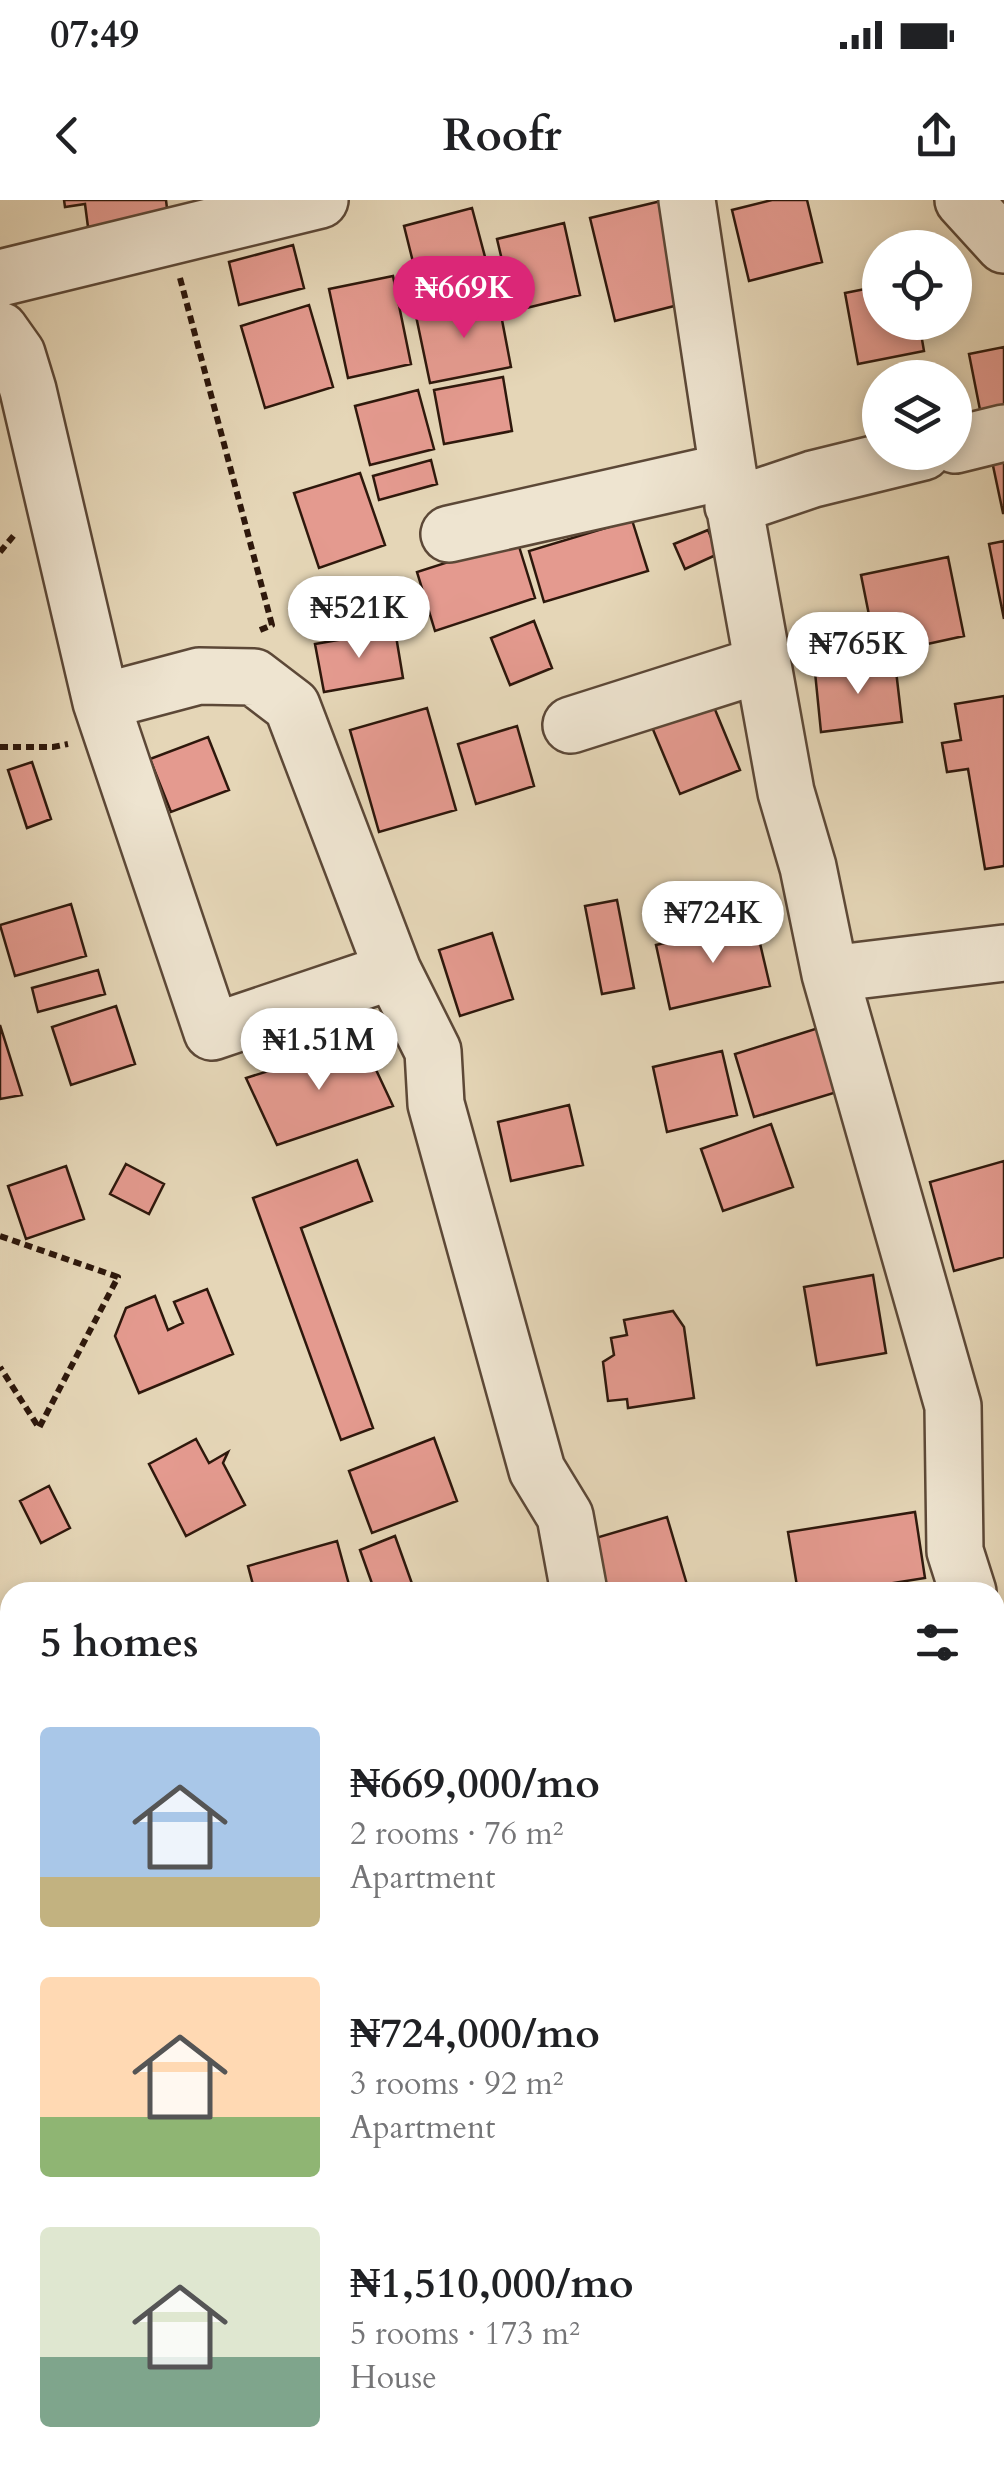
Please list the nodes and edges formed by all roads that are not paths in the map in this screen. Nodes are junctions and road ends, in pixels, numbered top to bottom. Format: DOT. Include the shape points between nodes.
graph roads {
  1 [pos="320,200"];
  2 [pos="688,200"];
  3 [pos="963,200"];
  4 [pos="1004,246"];
  5 [pos="0,278"];
  6 [pos="0,330"];
  7 [pos="1004,433"];
  8 [pos="972,441"];
  9 [pos="862,467"];
  10 [pos="730,489"];
  11 [pos="449,534"];
  12 [pos="763,664"];
  13 [pos="107,718"];
  14 [pos="571,725"];
  15 [pos="1004,953"];
  16 [pos="393,972"];
  17 [pos="830,974"];
  18 [pos="578,1582"];
  19 [pos="965,1582"];
  1 -- 5 [label="street"];
  2 -- 10 [label="street"];
  3 -- 4 [label="street"];
  6 -- 13 [label="street" via="17,354 28,390"];
  7 -- 8 [label="street"];
  9 -- 10 [label="street"];
  10 -- 11 [label="street"];
  10 -- 12 [label="street"];
  12 -- 14 [label="street"];
  12 -- 17 [label="street"];
  13 -- 16 [label="street" via="199,676 254,678 292,706"];
  13 -- 16 [label="street" via="212,1032"];
  15 -- 17 [label="street"];
  16 -- 18 [label="street" via="433,1052 436,1104 537,1470 565,1516"];
  17 -- 19 [label="street" via="952,1406 955,1551"];
}
